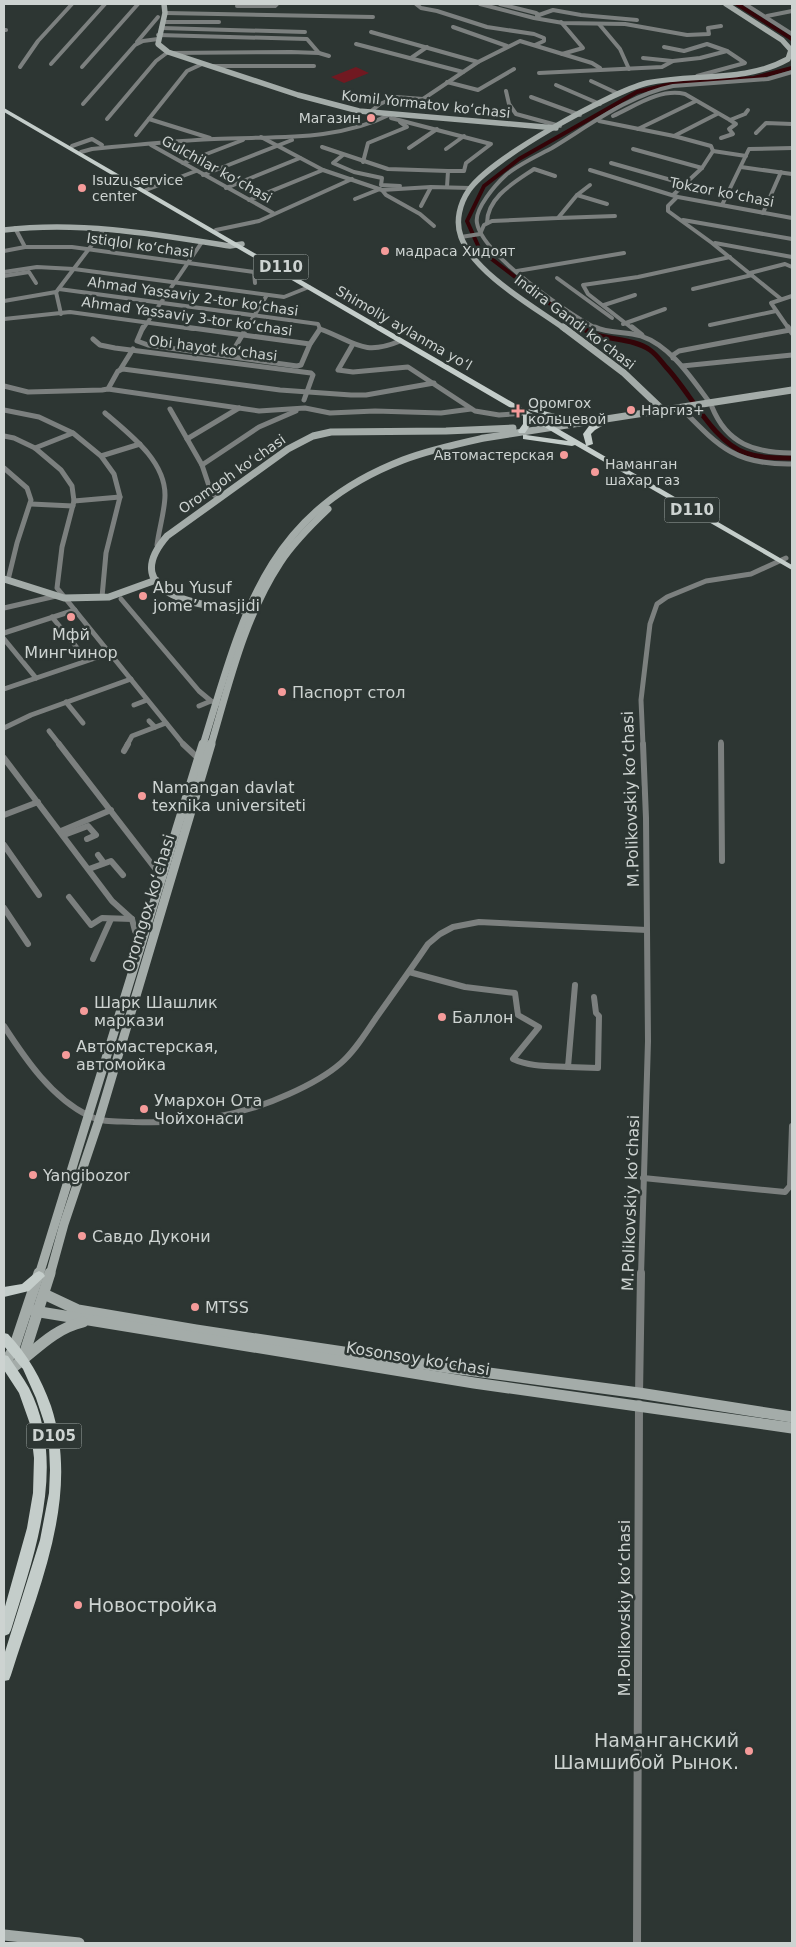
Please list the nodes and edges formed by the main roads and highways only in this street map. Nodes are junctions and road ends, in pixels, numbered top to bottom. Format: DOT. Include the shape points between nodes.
graph roads {
  1 [pos="4,108"];
  2 [pos="59,140"];
  3 [pos="127,180"];
  4 [pos="239,244"];
  5 [pos="339,302"];
  6 [pos="426,353"];
  7 [pos="686,410"];
  8 [pos="665,412"];
  9 [pos="528,413"];
  10 [pos="586,445"];
  11 [pos="786,560"];
  12 [pos="792,568"];
  13 [pos="157,889"];
  14 [pos="168,890"];
  15 [pos="39,1276"];
  16 [pos="4,1292"];
  17 [pos="4,1338"];
  18 [pos="14,1348"];
  19 [pos="7,1364"];
  20 [pos="4,1630"];
  21 [pos="4,1676"];
  1 -- 2 [label="main road, Shimoliy aylanma yoʻl / D110"];
  2 -- 3 [label="main road, Shimoliy aylanma yoʻl / D110"];
  2 -- 3 [label="main road, Shimoliy aylanma yoʻl / D110"];
  3 -- 4 [label="main road, Shimoliy aylanma yoʻl / D110"];
  3 -- 4 [label="main road, Shimoliy aylanma yoʻl / D110"];
  4 -- 5 [label="main road, Shimoliy aylanma yoʻl / D110"];
  4 -- 5 [label="main road, Shimoliy aylanma yoʻl / D110"];
  5 -- 6 [label="main road, Shimoliy aylanma yoʻl / D110"];
  5 -- 6 [label="main road, Shimoliy aylanma yoʻl / D110"];
  6 -- 9 [label="main road, Shimoliy aylanma yoʻl / D110"];
  7 -- 8 [label="main road"];
  9 -- 10 [label="main road, Shimoliy aylanma yoʻl / D110"];
  9 -- 10 [label="main road" via="524,434"];
  9 -- 10 [label="main road" via="600,422 587,434"];
  10 -- 11 [label="main road, Shimoliy aylanma yoʻl / D110"];
  11 -- 12 [label="main road, Shimoliy aylanma yoʻl / D110"];
  13 -- 14 [label="main road"];
  15 -- 16 [label="main road" via="24,1288"];
  17 -- 18 [label="main road, D105"];
  18 -- 19 [label="main road"];
  18 -- 21 [label="main road, D105" via="23,1358 48,1412 58,1472 46,1546"];
  19 -- 20 [label="main road, D105" via="32,1412 39,1439 42,1473 39,1508 30,1546"];
}
